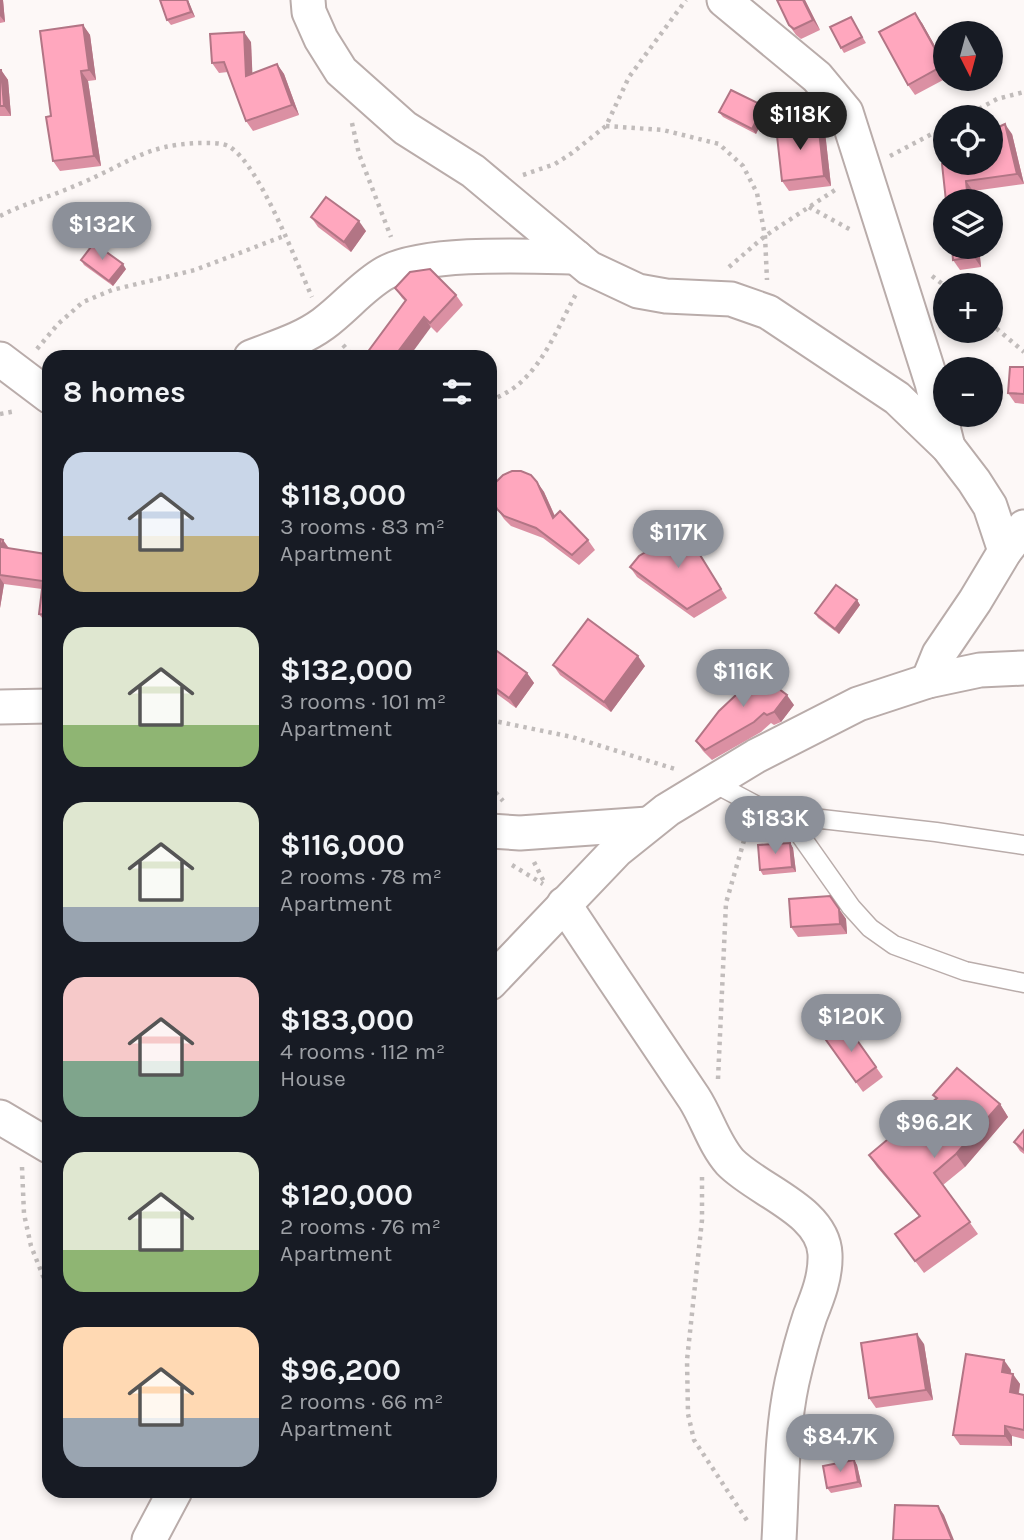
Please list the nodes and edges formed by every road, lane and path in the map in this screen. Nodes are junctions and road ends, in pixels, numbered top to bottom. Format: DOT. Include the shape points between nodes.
graph roads {
  1 [pos="308,0"];
  2 [pos="687,0"];
  3 [pos="724,0"];
  4 [pos="1024,92"];
  5 [pos="987,105"];
  6 [pos="351,118"];
  7 [pos="606,126"];
  8 [pos="933,133"];
  9 [pos="866,169"];
  10 [pos="496,192"];
  11 [pos="0,216"];
  12 [pos="284,236"];
  13 [pos="765,236"];
  14 [pos="582,263"];
  15 [pos="402,266"];
  16 [pos="696,296"];
  17 [pos="768,312"];
  18 [pos="324,323"];
  19 [pos="1003,334"];
  20 [pos="271,350"];
  21 [pos="1024,352"];
  22 [pos="4,362"];
  23 [pos="42,391"];
  24 [pos="497,397"];
  25 [pos="948,447"];
  26 [pos="1015,539"];
  27 [pos="1024,668"];
  28 [pos="928,681"];
  29 [pos="42,706"];
  30 [pos="0,707"];
  31 [pos="497,722"];
  32 [pos="712,782"];
  33 [pos="762,809"];
  34 [pos="786,815"];
  35 [pos="648,824"];
  36 [pos="497,844"];
  37 [pos="1024,845"];
  38 [pos="497,846"];
  39 [pos="555,894"];
  40 [pos="497,973"];
  41 [pos="1024,983"];
  42 [pos="718,1082"];
  43 [pos="8,1121"];
  44 [pos="42,1142"];
  45 [pos="702,1174"];
  46 [pos="42,1274"];
  47 [pos="172,1498"];
  48 [pos="766,1536"];
  49 [pos="149,1540"];
  1 -- 10 [label="street" via="321,39 341,71 405,128 473,171"];
  2 -- 7 [label="path" via="629,76"];
  3 -- 9 [label="street" via="817,76 846,112"];
  4 -- 5 [label="path"];
  6 -- 15 [label="path" via="359,154"];
  7 -- 10 [label="path" via="555,164 520,176"];
  7 -- 13 [label="path" via="663,130 719,144 743,166 757,193"];
  8 -- 9 [label="path"];
  9 -- 13 [label="path"];
  9 -- 25 [label="street"];
  10 -- 14 [label="street"];
  11 -- 12 [label="path" via="156,148 211,143 229,146 243,160"];
  12 -- 18 [label="path"];
  12 -- 22 [label="path" via="195,270 112,290 83,302 36,350"];
  13 -- 16 [label="path"];
  13 -- 17 [label="path"];
  14 -- 15 [label="street" via="456,258"];
  14 -- 16 [label="street" via="638,291"];
  14 -- 24 [label="path" via="548,346 532,371"];
  15 -- 18 [label="street" via="384,274"];
  16 -- 17 [label="street" via="731,299"];
  17 -- 25 [label="street" via="897,398"];
  18 -- 20 [label="street" via="297,341"];
  19 -- 21 [label="path"];
  22 -- 23 [label="street"];
  25 -- 26 [label="street"];
  26 -- 28 [label="street" via="939,654"];
  27 -- 28 [label="street" via="980,670"];
  28 -- 32 [label="street" via="814,724"];
  29 -- 30 [label="street"];
  31 -- 32 [label="path" via="585,741"];
  32 -- 33 [label="lane"];
  32 -- 35 [label="street"];
  33 -- 34 [label="lane"];
  33 -- 42 [label="path" via="745,837 726,903"];
  34 -- 37 [label="lane"];
  34 -- 41 [label="lane" via="850,907 878,934 923,957"];
  35 -- 36 [label="street" via="520,833"];
  35 -- 39 [label="street"];
  38 -- 39 [label="path"];
  39 -- 40 [label="street"];
  39 -- 48 [label="street" via="696,1101 725,1156 806,1218 822,1238 821,1289 791,1384"];
  43 -- 44 [label="street"];
  43 -- 46 [label="path" via="22,1169 31,1246"];
  45 -- 48 [label="path" via="702,1220 687,1360 688,1414 694,1440"];
  47 -- 49 [label="street"];
}
